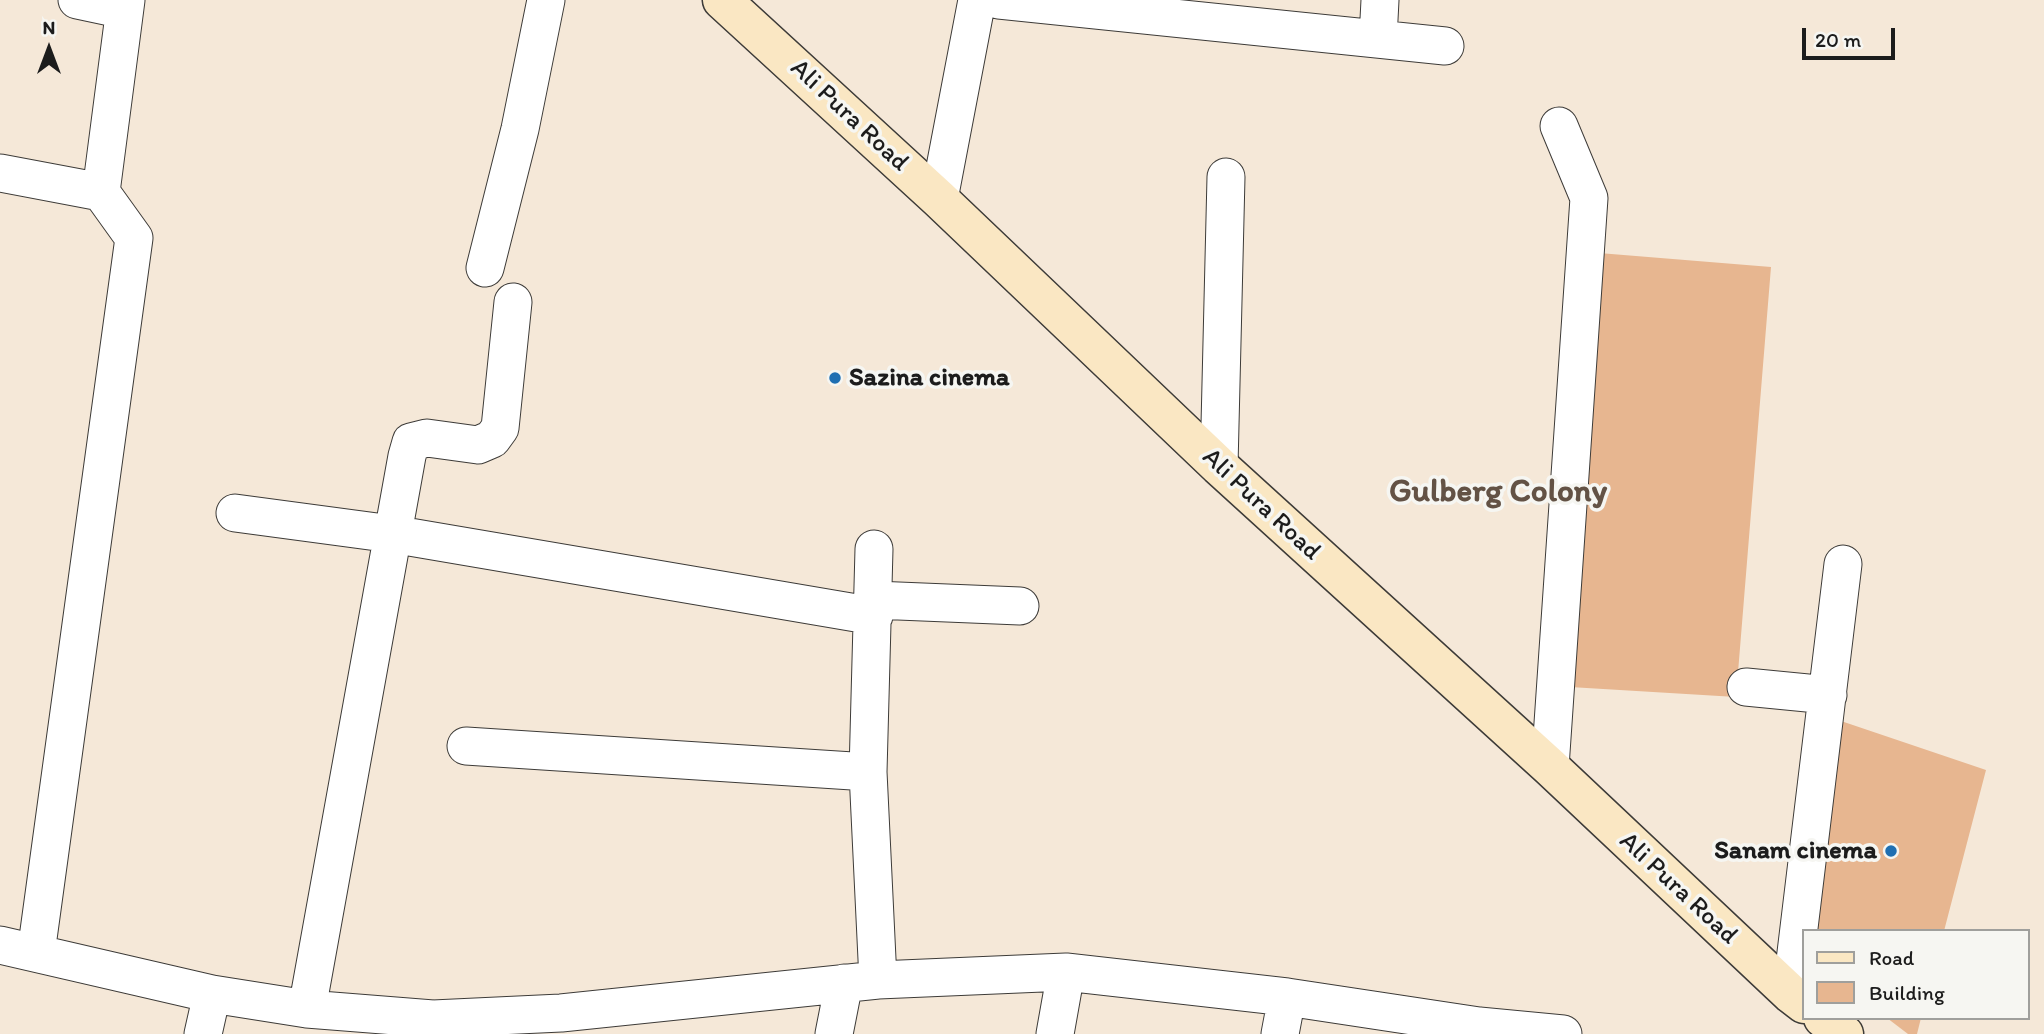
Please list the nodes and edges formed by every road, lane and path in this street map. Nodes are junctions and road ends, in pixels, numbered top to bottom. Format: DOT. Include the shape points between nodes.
graph roads {
  1 [pos="77,0"];
  2 [pos="547,0"];
  3 [pos="722,0"];
  4 [pos="977,0"];
  5 [pos="999,0"];
  6 [pos="1380,0"];
  7 [pos="125,5"];
  8 [pos="1378,39"];
  9 [pos="1445,46"];
  10 [pos="1559,126"];
  11 [pos="0,173"];
  12 [pos="1226,177"];
  13 [pos="101,192"];
  14 [pos="939,199"];
  15 [pos="485,268"];
  16 [pos="513,302"];
  17 [pos="1219,467"];
  18 [pos="235,513"];
  19 [pos="392,534"];
  20 [pos="874,549"];
  21 [pos="1843,564"];
  22 [pos="1020,606"];
  23 [pos="874,608"];
  24 [pos="1746,687"];
  25 [pos="1828,695"];
  26 [pos="466,746"];
  27 [pos="1550,767"];
  28 [pos="868,772"];
  29 [pos="1804,929"];
  30 [pos="0,945"];
  31 [pos="1802,950"];
  32 [pos="36,953"];
  33 [pos="1066,972"];
  34 [pos="861,981"];
  35 [pos="212,994"];
  36 [pos="1287,997"];
  37 [pos="1797,999"];
  38 [pos="307,1009"];
  39 [pos="1826,1020"];
  40 [pos="557,1023"];
  41 [pos="203,1034"];
  42 [pos="834,1034"];
  43 [pos="1055,1034"];
  44 [pos="1279,1034"];
  45 [pos="1563,1034"];
  46 [pos="1844,1034"];
  1 -- 7 [label="street"];
  2 -- 15 [label="street"];
  3 -- 14 [label="street, Ali Pura Road"];
  4 -- 14 [label="street"];
  5 -- 8 [label="street"];
  6 -- 8 [label="street"];
  7 -- 13 [label="street"];
  8 -- 9 [label="street"];
  10 -- 27 [label="street" via="1590,198"];
  11 -- 13 [label="street"];
  12 -- 17 [label="street"];
  13 -- 32 [label="street" via="134,238"];
  14 -- 17 [label="street, Ali Pura Road"];
  16 -- 19 [label="street" via="500,428 492,439 478,445 427,439 411,442"];
  17 -- 27 [label="street, Ali Pura Road"];
  18 -- 19 [label="street"];
  19 -- 23 [label="street"];
  19 -- 38 [label="street"];
  20 -- 23 [label="street"];
  21 -- 25 [label="street"];
  22 -- 23 [label="street"];
  23 -- 28 [label="street"];
  24 -- 25 [label="street"];
  25 -- 29 [label="street"];
  26 -- 28 [label="street"];
  27 -- 37 [label="street, Ali Pura Road"];
  28 -- 34 [label="street"];
  30 -- 32 [label="street"];
  31 -- 37 [label="street"];
  32 -- 35 [label="street"];
  33 -- 34 [label="street"];
  33 -- 36 [label="street"];
  33 -- 43 [label="street"];
  34 -- 40 [label="street"];
  34 -- 42 [label="street"];
  35 -- 38 [label="street"];
  35 -- 41 [label="street"];
  36 -- 44 [label="street"];
  36 -- 45 [label="street"];
  38 -- 40 [label="street"];
  39 -- 46 [label="street"];
}
